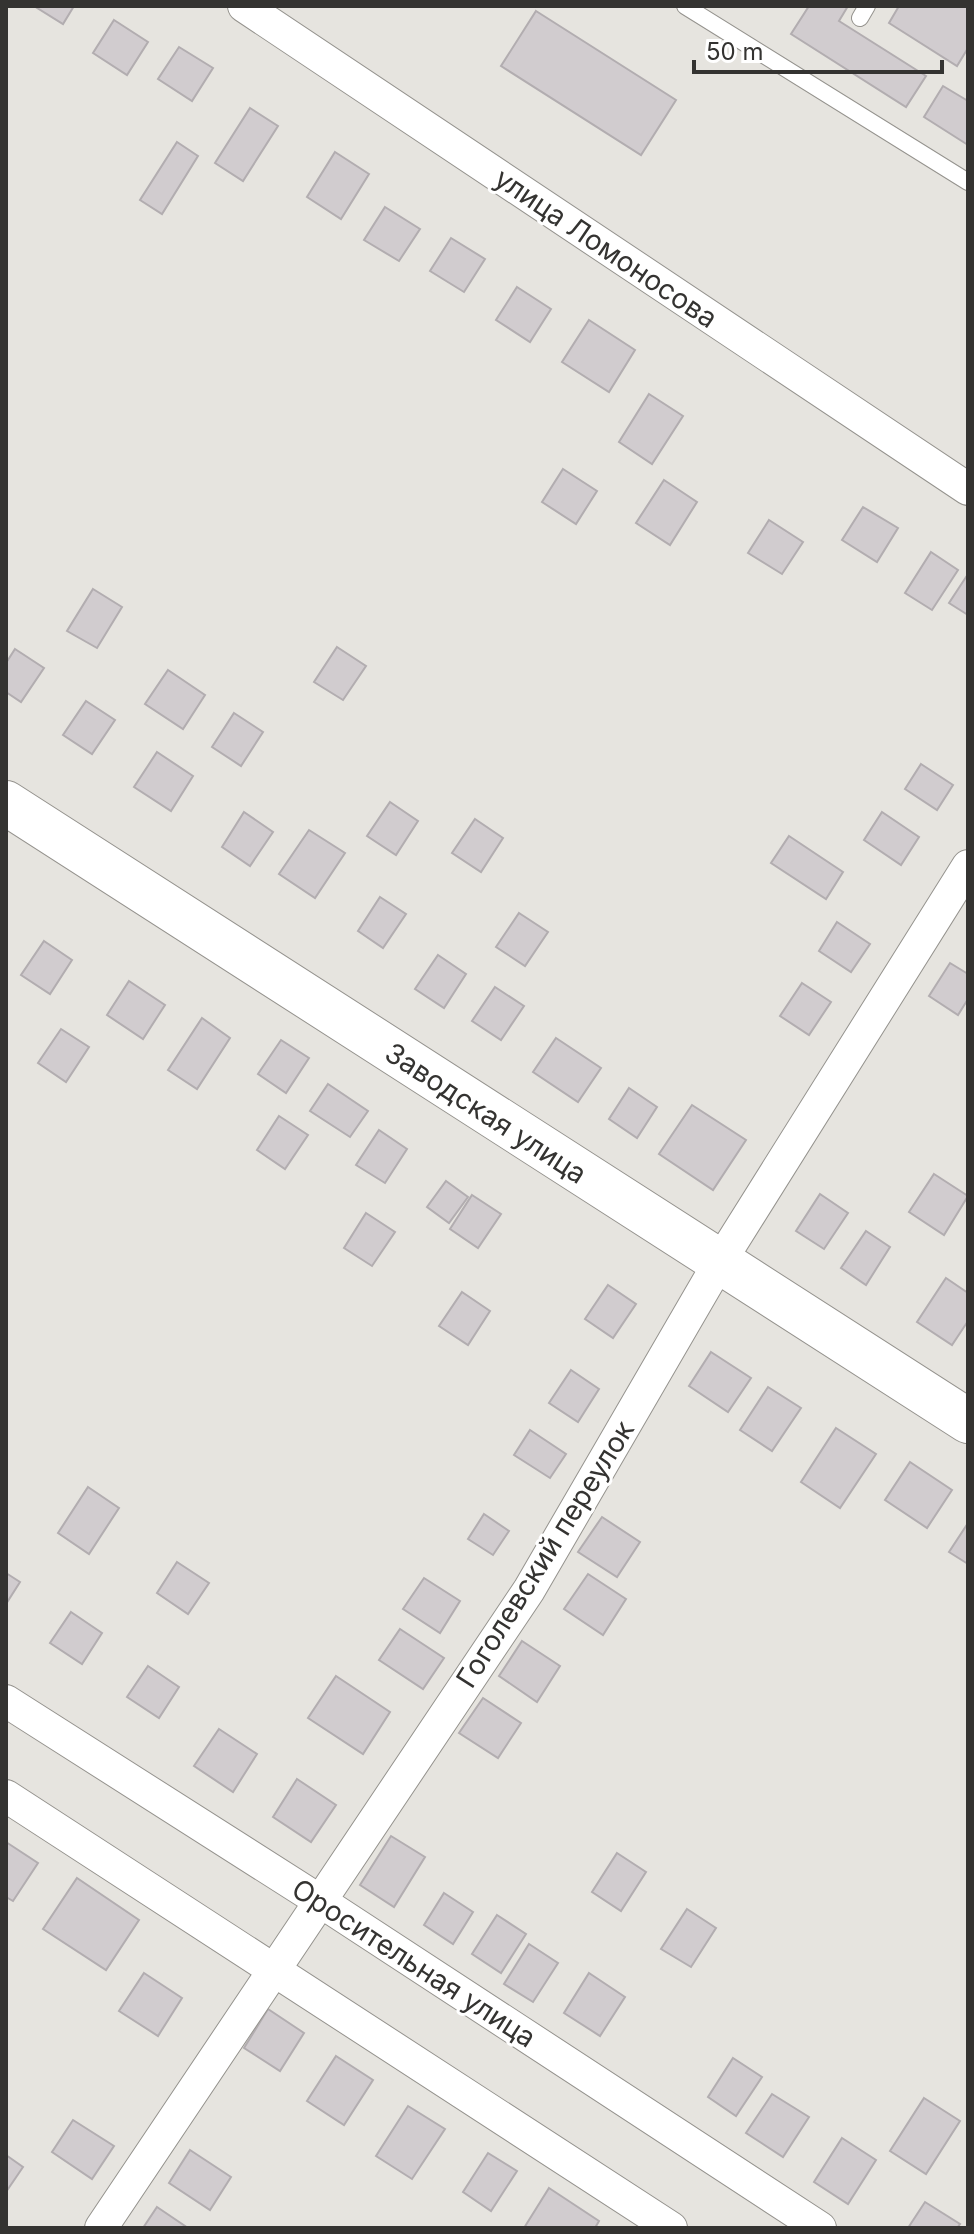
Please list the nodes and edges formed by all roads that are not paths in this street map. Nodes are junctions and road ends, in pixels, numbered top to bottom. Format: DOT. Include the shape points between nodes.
graph roads {
  1 [pos="244,6"];
  2 [pos="685,6"];
  3 [pos="968,182"];
  4 [pos="968,489"];
  5 [pos="6,803"];
  6 [pos="968,866"];
  7 [pos="719,1263"];
  8 [pos="968,1421"];
  9 [pos="6,1701"];
  10 [pos="6,1796"];
  11 [pos="320,1901"];
  12 [pos="274,1970"];
  13 [pos="101,2228"];
  14 [pos="671,2228"];
  15 [pos="820,2228"];
  1 -- 4 [label="street, улица Ломоносова"];
  2 -- 3 [label="lane"];
  5 -- 7 [label="main road, Заводская улица"];
  6 -- 7 [label="street, Гоголевский переулок"];
  7 -- 8 [label="main road, Заводская улица"];
  7 -- 11 [label="street, Гоголевский переулок" via="529,1590"];
  9 -- 11 [label="street, Оросительная улица"];
  10 -- 12 [label="street"];
  11 -- 12 [label="street, Гоголевский переулок"];
  11 -- 15 [label="street, Оросительная улица"];
  12 -- 13 [label="street, Гоголевский переулок"];
  12 -- 14 [label="street"];
}
